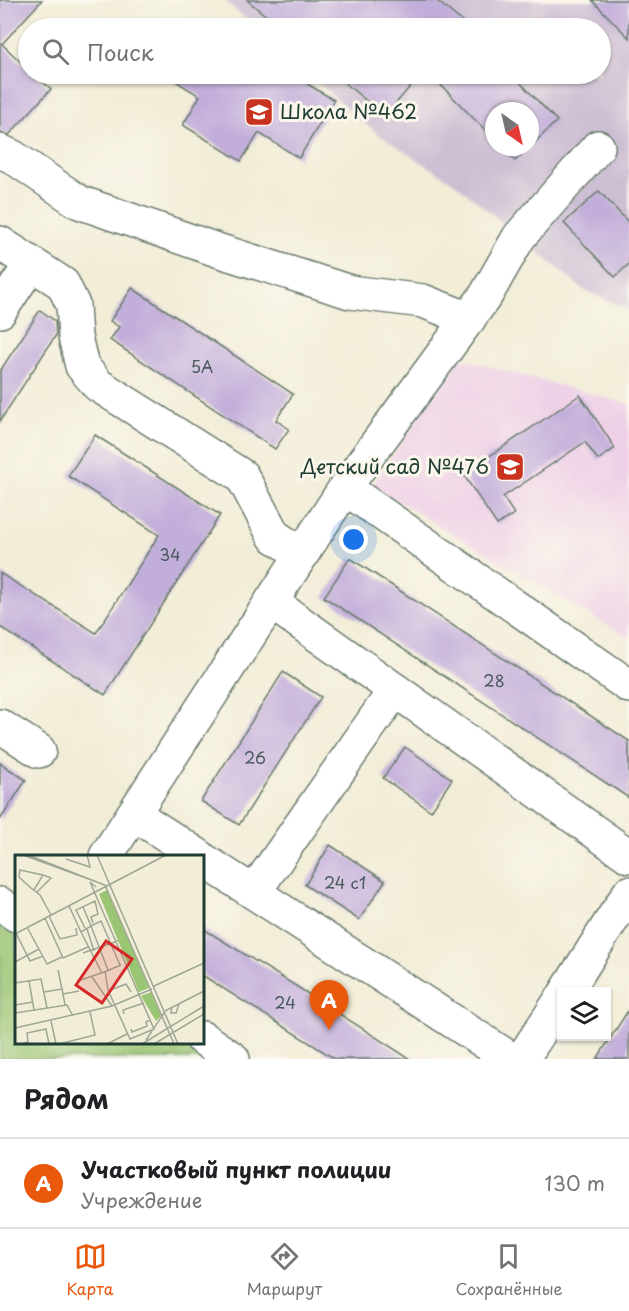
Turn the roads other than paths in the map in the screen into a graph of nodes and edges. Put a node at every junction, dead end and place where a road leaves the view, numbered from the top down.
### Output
1 (598, 147) dead end
2 (0, 151) edge
3 (0, 243) edge
4 (31, 264) junction
5 (1, 307) edge
6 (468, 319) junction
7 (353, 477) dead end
8 (302, 554) junction
9 (271, 602) junction
10 (629, 686) edge
11 (395, 690) junction
12 (0, 726) edge
13 (39, 751) dead end
14 (134, 814) junction
15 (107, 855) edge
16 (196, 855) edge
17 (629, 856) edge
18 (204, 860) edge
19 (254, 892) junction
20 (629, 893) edge
21 (0, 904) edge
22 (15, 914) edge
23 (569, 987) edge
24 (557, 1004) edge
25 (204, 1039) edge
26 (233, 1059) edge
27 (511, 1059) edge
28 (522, 1059) edge

1 - 6 street
2 - 6 street
3 - 4 street
4 - 5 street
4 - 8 street
6 - 7 street
8 - 9 street
8 - 10 street
9 - 11 street
9 - 14 street
11 - 17 street
11 - 19 street
12 - 13 street
14 - 15 street
14 - 16 street
18 - 19 street
19 - 27 street
20 - 23 street
21 - 22 street
24 - 28 street
25 - 26 street

